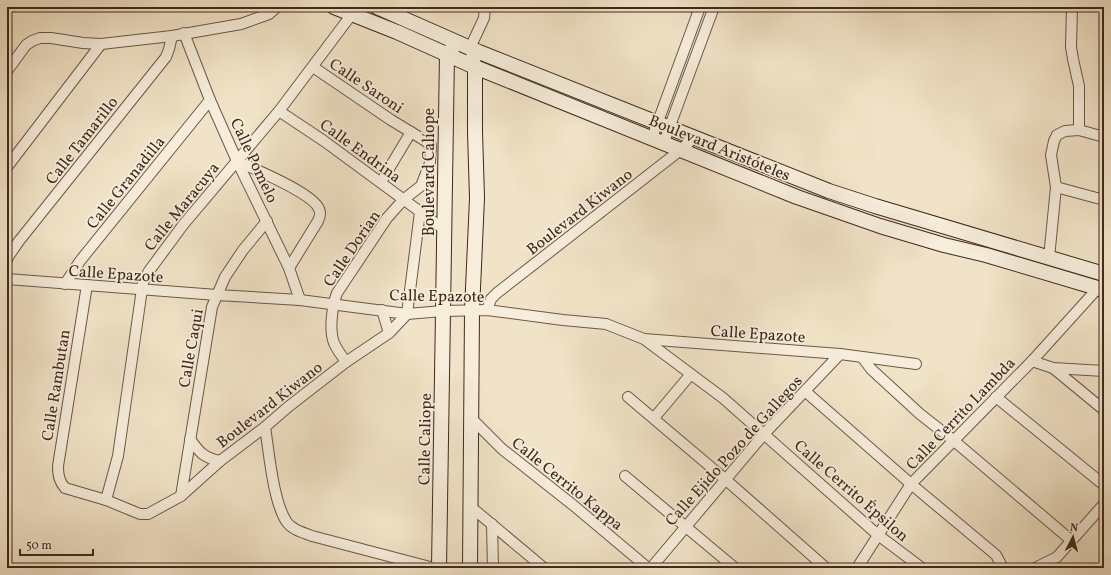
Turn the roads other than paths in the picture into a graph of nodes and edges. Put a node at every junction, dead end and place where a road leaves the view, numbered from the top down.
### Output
1 (277, 7) edge
2 (334, 7) edge
3 (377, 7) edge
4 (485, 7) edge
5 (700, 7) edge
6 (714, 7) edge
7 (1072, 7) edge
8 (352, 14) junction
9 (397, 32) junction
10 (184, 33) junction
11 (172, 36) junction
12 (101, 44) junction
13 (471, 49) junction
14 (447, 54) junction
15 (313, 67) junction
16 (475, 67) junction
17 (7, 71) edge
18 (446, 72) junction
19 (210, 100) junction
20 (278, 111) junction
21 (663, 125) junction
22 (1079, 130) junction
23 (411, 132) junction
24 (1104, 137) edge
25 (694, 138) junction
26 (658, 140) junction
27 (428, 143) junction
28 (681, 150) junction
29 (445, 151) junction
30 (237, 161) junction
31 (7, 167) edge
32 (381, 182) junction
33 (1056, 187) junction
34 (404, 199) junction
35 (1104, 200) edge
36 (420, 212) junction
37 (267, 221) junction
38 (445, 230) junction
39 (7, 257) edge
40 (1049, 258) junction
41 (289, 268) junction
42 (1104, 274) edge
43 (7, 279) edge
44 (65, 284) junction
45 (87, 285) junction
46 (1101, 289) edge
47 (142, 290) junction
48 (216, 295) junction
49 (300, 300) junction
50 (333, 303) junction
51 (382, 310) junction
52 (487, 310) junction
53 (443, 311) junction
54 (472, 311) junction
55 (407, 314) junction
56 (389, 333) junction
57 (644, 339) junction
58 (840, 354) junction
59 (862, 357) junction
60 (1032, 361) junction
61 (346, 362) junction
62 (916, 364) dead end
63 (1053, 368) junction
64 (1104, 371) edge
65 (691, 374) junction
66 (806, 392) junction
67 (628, 397) dead end
68 (996, 397) junction
69 (1104, 410) edge
70 (654, 418) junction
71 (472, 419) junction
72 (265, 427) junction
73 (764, 434) junction
74 (190, 439) junction
75 (953, 440) junction
76 (220, 461) junction
77 (625, 476) dead end
78 (725, 479) junction
79 (911, 484) junction
80 (1104, 485) edge
81 (181, 496) junction
82 (106, 500) junction
83 (1104, 504) edge
84 (471, 507) junction
85 (492, 524) junction
86 (685, 526) junction
87 (878, 534) junction
88 (1072, 541) junction
89 (1057, 557) junction
90 (434, 568) edge
91 (439, 568) edge
92 (470, 568) edge
93 (493, 568) edge
94 (544, 568) edge
95 (649, 568) edge
96 (735, 568) edge
97 (826, 568) edge
98 (857, 568) edge
99 (922, 568) edge
100 (1003, 568) edge
101 (1036, 568) edge
102 (1056, 568) edge

1 - 10 street
2 - 8 street, Boulevard Aristóteles
3 - 13 street, Boulevard Aristóteles
4 - 13 street
5 - 21 street
6 - 21 street
7 - 22 street
8 - 9 street, Boulevard Aristóteles
8 - 15 street, Calle Maracuya
9 - 14 street, Boulevard Aristóteles
9 - 18 street
10 - 11 street
10 - 19 street, Calle Pomelo
11 - 12 street
11 - 39 street, Calle Tamarillo
12 - 17 street
12 - 31 street
13 - 14 street
13 - 16 street
13 - 21 street, Boulevard Aristóteles
14 - 16 street, Boulevard Aristóteles
14 - 18 street, Boulevard Calíope
15 - 20 street, Calle Maracuya
15 - 23 street, Calle Saroni
16 - 26 street, Boulevard Aristóteles
16 - 54 street
18 - 29 street, Boulevard Calíope
19 - 30 street, Calle Pomelo
19 - 44 street, Calle Granadilla
20 - 30 street, Calle Maracuya
20 - 32 street, Calle Endrina
21 - 25 street, Boulevard Aristóteles
21 - 26 street
22 - 24 street
22 - 33 street
23 - 27 street, Calle Saroni
23 - 32 street
25 - 28 street, Boulevard Kiwano
25 - 40 street, Boulevard Aristóteles
26 - 28 street, Boulevard Aristóteles
27 - 29 street, Calle Saroni
27 - 34 street, Calle Dorian
28 - 46 street, Boulevard Aristóteles
28 - 52 street, Boulevard Kiwano
29 - 38 street, Boulevard Calíope
30 - 37 street, Calle Pomelo
30 - 41 street
30 - 47 street, Calle Maracuya
32 - 34 street, Calle Endrina
33 - 35 street
33 - 40 street
34 - 36 street, Calle Endrina
34 - 50 street, Calle Dorian
36 - 38 street, Calle Endrina
36 - 55 street
37 - 41 street, Calle Pomelo
37 - 48 street, Calle Caqui
38 - 53 street, Boulevard Calíope
40 - 42 street, Boulevard Aristóteles
41 - 49 street, Calle Pomelo
43 - 44 street, Calle Epazote
44 - 45 street, Calle Epazote
45 - 47 street, Calle Epazote
45 - 82 street, Calle Rambutan
46 - 60 street, Calle Cerrito Lambda
47 - 48 street, Calle Epazote
47 - 82 street, Calle Maracuya
48 - 49 street, Calle Epazote
48 - 74 street, Calle Caqui
49 - 50 street, Calle Epazote
50 - 51 street, Calle Epazote
50 - 61 street, Calle Dorian
51 - 55 street, Calle Epazote
51 - 56 street
52 - 54 street, Calle Epazote
52 - 57 street, Calle Epazote
53 - 54 street, Calle Epazote
53 - 55 street, Calle Epazote
53 - 91 street, Calle Caliope
54 - 71 street
55 - 56 street, Boulevard Kiwano
56 - 61 street, Boulevard Kiwano
57 - 58 street, Calle Epazote
57 - 65 street, Calle Cerrito Épsilon
58 - 59 street, Calle Epazote
58 - 66 street, Calle Ejido Pozo de Gallegos
59 - 62 street, Calle Epazote
59 - 75 street
60 - 63 street
60 - 68 street, Calle Cerrito Lambda
61 - 72 street, Boulevard Kiwano
63 - 64 street
63 - 69 street
65 - 70 street
65 - 73 street, Calle Cerrito Épsilon
66 - 73 street, Calle Ejido Pozo de Gallegos
66 - 79 street
67 - 70 street
68 - 75 street, Calle Cerrito Lambda
68 - 80 street
70 - 78 street
71 - 84 street
71 - 95 street, Calle Cerrito Kappa
72 - 76 street, Boulevard Kiwano
72 - 90 street
73 - 78 street, Calle Ejido Pozo de Gallegos
73 - 87 street, Calle Cerrito Épsilon
74 - 76 street
74 - 81 street, Calle Caqui
75 - 79 street, Calle Cerrito Lambda
75 - 88 street
76 - 81 street, Boulevard Kiwano
77 - 86 street
78 - 86 street, Calle Ejido Pozo de Gallegos
78 - 97 street
79 - 87 street, Calle Cerrito Lambda
79 - 100 street
81 - 82 street, Boulevard Kiwano
83 - 88 street
84 - 85 street
84 - 92 street
85 - 93 street
85 - 94 street
86 - 95 street, Calle Ejido Pozo de Gallegos
86 - 96 street
87 - 98 street, Calle Cerrito Lambda
87 - 99 street, Calle Cerrito Épsilon
88 - 89 street
89 - 101 street
89 - 102 street

